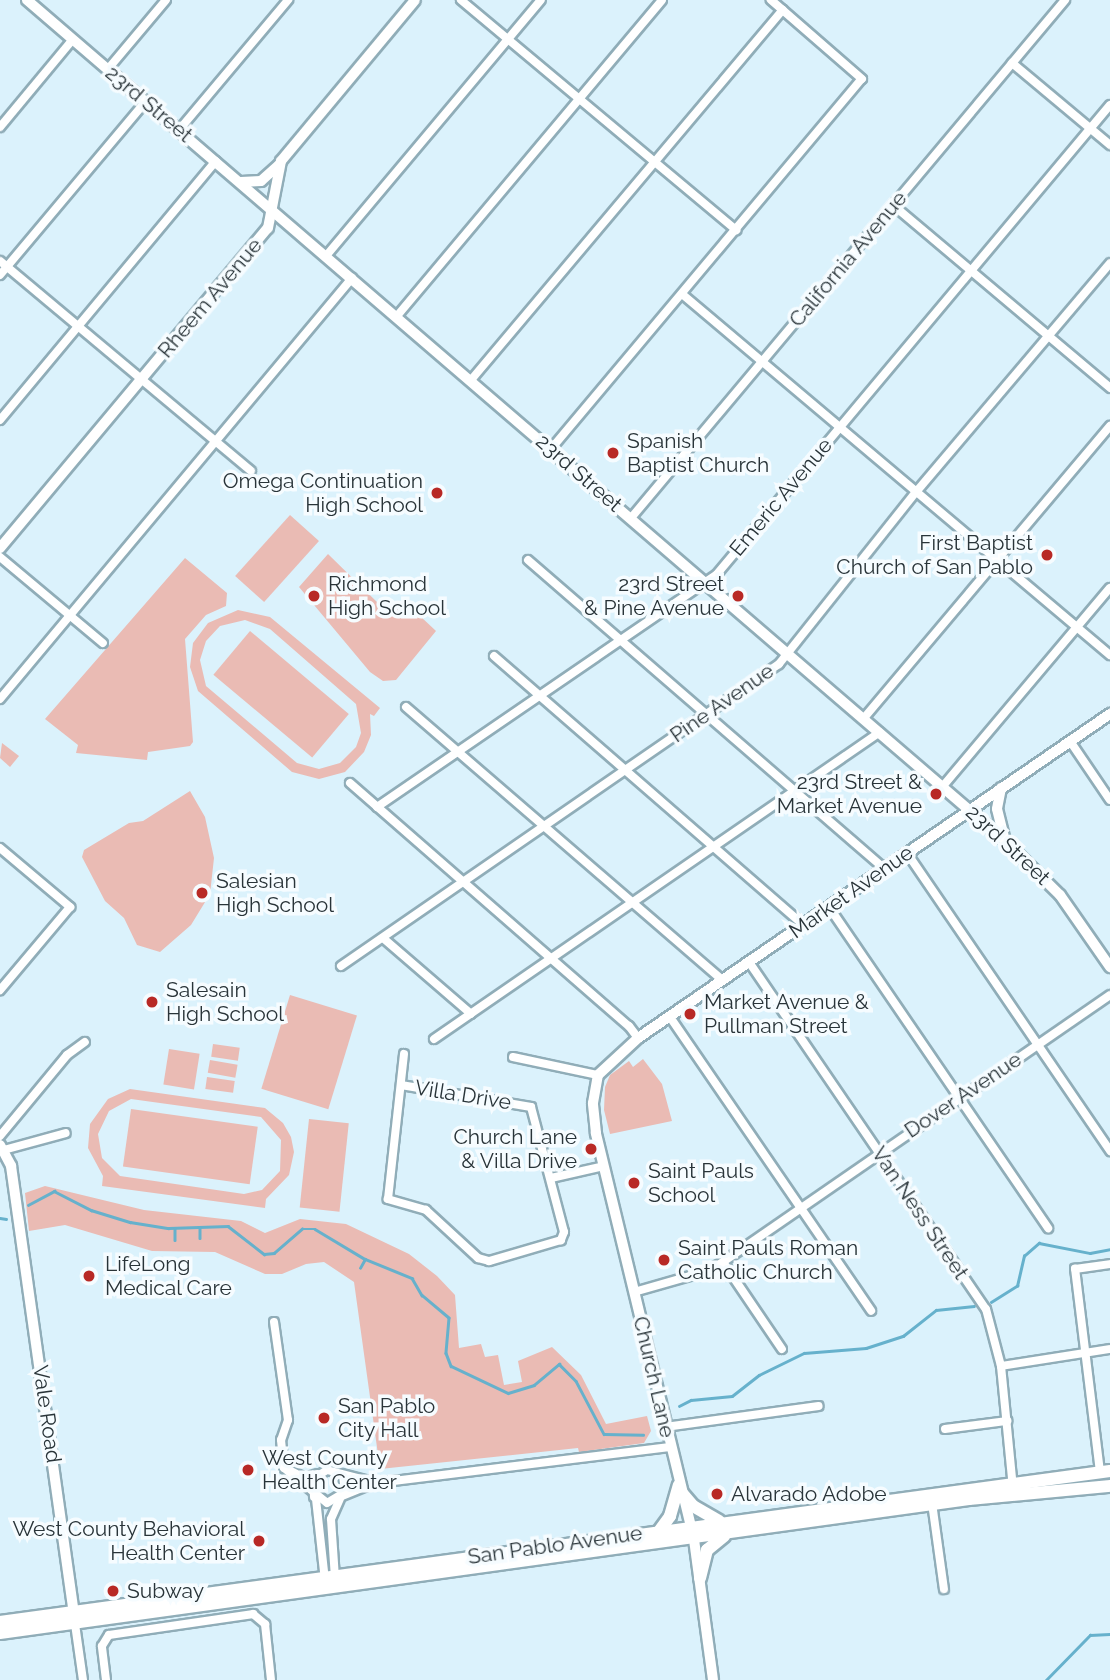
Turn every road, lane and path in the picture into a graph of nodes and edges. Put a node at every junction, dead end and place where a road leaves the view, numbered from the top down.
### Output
1 (27, 0) edge
2 (166, 0) edge
3 (288, 0) edge
4 (415, 0) edge
5 (460, 0) edge
6 (541, 0) edge
7 (662, 0) edge
8 (771, 0) edge
9 (1065, 0) edge
10 (40, 4) edge
11 (783, 10) junction
12 (73, 39) junction
13 (507, 39) junction
14 (1012, 63) junction
15 (108, 69) junction
16 (578, 99) junction
17 (146, 101) junction
18 (1110, 105) edge
19 (0, 127) edge
20 (1090, 128) junction
21 (179, 130) junction
22 (1110, 145) edge
23 (216, 161) junction
24 (655, 162) junction
25 (279, 165) junction
26 (241, 182) junction
27 (893, 205) junction
28 (271, 208) junction
29 (736, 230) junction
30 (326, 256) junction
31 (1110, 263) edge
32 (4, 264) edge
33 (970, 271) junction
34 (0, 275) edge
35 (352, 278) junction
36 (682, 295) junction
37 (397, 316) junction
38 (76, 327) junction
39 (1048, 336) junction
40 (761, 362) junction
41 (140, 380) junction
42 (471, 380) junction
43 (1110, 388) edge
44 (0, 420) edge
45 (1110, 426) edge
46 (839, 428) junction
47 (215, 441) junction
48 (551, 449) junction
49 (251, 471) dead end
50 (916, 492) junction
51 (631, 518) junction
52 (0, 548) edge
53 (0, 557) edge
54 (528, 560) dead end
55 (997, 560) junction
56 (704, 580) junction
57 (1110, 588) edge
58 (70, 615) junction
59 (1077, 627) junction
60 (619, 638) junction
61 (103, 643) dead end
62 (786, 651) junction
63 (1110, 654) edge
64 (494, 656) dead end
65 (538, 694) junction
66 (0, 699) edge
67 (406, 706) dead end
68 (707, 714) junction
69 (1110, 714) edge
70 (864, 718) junction
71 (880, 732) junction
72 (1070, 741) junction
73 (457, 750) junction
74 (626, 770) junction
75 (350, 783) dead end
76 (943, 786) junction
77 (1001, 788) junction
78 (796, 790) junction
79 (1110, 800) edge
80 (377, 807) junction
81 (970, 810) junction
82 (544, 825) junction
83 (1005, 841) junction
84 (715, 846) junction
85 (0, 848) edge
86 (907, 853) junction
87 (885, 869) junction
88 (463, 881) junction
89 (634, 902) junction
90 (829, 907) junction
91 (803, 925) junction
92 (383, 938) junction
93 (552, 959) junction
94 (749, 962) junction
95 (341, 966) dead end
96 (1110, 967) edge
97 (722, 980) junction
98 (0, 990) edge
99 (1110, 995) edge
100 (471, 1014) junction
101 (670, 1017) junction
102 (638, 1038) junction
103 (434, 1039) dead end
104 (85, 1042) dead end
105 (1038, 1044) junction
106 (404, 1054) dead end
107 (513, 1057) dead end
108 (598, 1075) junction
109 (401, 1085) junction
110 (959, 1098) junction
111 (66, 1133) dead end
112 (0, 1136) edge
113 (1, 1148) edge
114 (1110, 1151) edge
115 (879, 1153) junction
116 (604, 1166) junction
117 (551, 1178) junction
118 (800, 1209) junction
119 (1048, 1228) dead end
120 (723, 1262) junction
121 (1110, 1264) edge
122 (634, 1292) junction
123 (871, 1311) dead end
124 (274, 1322) dead end
125 (782, 1349) dead end
126 (1110, 1349) edge
127 (1085, 1352) junction
128 (1001, 1366) junction
129 (819, 1406) dead end
130 (1007, 1421) junction
131 (665, 1427) junction
132 (946, 1429) dead end
133 (670, 1447) junction
134 (284, 1468) junction
135 (1105, 1471) edge
136 (317, 1474) junction
137 (1080, 1474) junction
138 (343, 1476) junction
139 (377, 1483) junction
140 (1110, 1486) edge
141 (680, 1488) junction
142 (1013, 1488) junction
143 (1048, 1491) junction
144 (341, 1497) junction
145 (315, 1498) junction
146 (931, 1499) junction
147 (822, 1507) junction
148 (719, 1521) junction
149 (690, 1525) junction
150 (775, 1526) junction
151 (660, 1530) junction
152 (727, 1534) junction
153 (694, 1539) junction
154 (578, 1541) junction
155 (535, 1561) junction
156 (330, 1576) junction
157 (700, 1578) junction
158 (944, 1589) dead end
159 (329, 1590) junction
160 (74, 1617) junction
161 (0, 1622) edge
162 (0, 1633) edge
163 (83, 1680) edge
164 (106, 1680) edge
165 (271, 1680) edge
166 (713, 1680) edge

1 - 10 main road, 23rd Street
2 - 15 street
3 - 21 street
4 - 25 street, Rheem Avenue
5 - 13 street
6 - 13 street
7 - 16 street
8 - 11 street
9 - 14 street, California Avenue
10 - 12 main road, 23rd Street
11 - 24 street
11 - 29 street
12 - 15 main road, 23rd Street
12 - 19 street
13 - 16 street
13 - 30 street
14 - 20 street
14 - 27 street, California Avenue
15 - 17 main road, 23rd Street
16 - 24 street
16 - 37 street
17 - 21 main road, 23rd Street
17 - 32 street
18 - 20 street, Emeric Avenue
20 - 22 street
20 - 33 street, Emeric Avenue
21 - 23 main road, 23rd Street
23 - 26 main road, 23rd Street
23 - 38 street
24 - 29 street
24 - 42 street
25 - 26 main road
25 - 28 street, Rheem Avenue
26 - 28 main road, 23rd Street
27 - 33 street
27 - 40 street, California Avenue
28 - 30 main road, 23rd Street
28 - 41 street, Rheem Avenue
29 - 36 street
30 - 35 main road, 23rd Street
31 - 39 street, Pine Avenue
32 - 34 street
32 - 38 street
33 - 39 street
33 - 46 street, Emeric Avenue
35 - 37 main road, 23rd Street
35 - 47 street
36 - 40 street
36 - 48 street
37 - 42 main road, 23rd Street
38 - 41 street
38 - 44 street
39 - 43 street
39 - 50 street, Pine Avenue
40 - 46 street
40 - 51 street, California Avenue
41 - 47 street
41 - 52 street, Rheem Avenue
42 - 48 main road, 23rd Street
45 - 55 street
46 - 50 street
46 - 56 street, Emeric Avenue
47 - 49 street
47 - 58 street
48 - 51 main road, 23rd Street
50 - 55 street
50 - 62 street, Pine Avenue
51 - 56 main road, 23rd Street
53 - 58 street
54 - 60 street
55 - 59 street
55 - 70 street
56 - 60 street, Emeric Avenue
56 - 62 main road, 23rd Street
57 - 59 street
58 - 61 street
58 - 66 street
59 - 63 street
59 - 76 street
60 - 65 street, Emeric Avenue
60 - 68 street
62 - 68 street, Pine Avenue
62 - 70 main road, 23rd Street
64 - 65 street
65 - 73 street, Emeric Avenue
65 - 74 street
67 - 73 street
68 - 74 street, Pine Avenue
68 - 78 street
69 - 72 street, Market Avenue
70 - 71 main road, 23rd Street
71 - 76 main road, 23rd Street
71 - 78 street
72 - 77 street, Market Avenue
72 - 79 street
73 - 80 street, Emeric Avenue
73 - 82 street
74 - 82 street, Pine Avenue
74 - 84 street
75 - 80 street
76 - 81 main road, 23rd Street
77 - 81 street, Market Avenue
77 - 83 main road
78 - 84 street
78 - 87 street
80 - 88 street
81 - 83 main road, 23rd Street
81 - 86 street, Market Avenue
82 - 88 street, Pine Avenue
82 - 89 street
83 - 96 main road, 23rd Street
84 - 89 street
84 - 91 street
85 - 98 street
86 - 87 street, Market Avenue
86 - 105 street
87 - 90 street, Market Avenue
88 - 92 street, Pine Avenue
88 - 93 street
89 - 93 street
89 - 97 street
90 - 91 street, Market Avenue
90 - 110 street
91 - 94 street, Market Avenue
92 - 95 street, Pine Avenue
92 - 100 street
93 - 100 street
93 - 102 street
94 - 97 street, Market Avenue
94 - 115 street, Van Ness Street
97 - 101 street, Market Avenue
99 - 105 street, Dover Avenue
100 - 103 street
101 - 102 street, Market Avenue
101 - 118 street
102 - 108 street, Market Avenue
104 - 112 street
105 - 110 street, Dover Avenue
105 - 114 street
106 - 109 street
107 - 108 street
108 - 116 street, Church Lane
109 - 117 street, Villa Drive
109 - 117 street, Villa Drive
110 - 115 street, Dover Avenue
110 - 119 street
111 - 113 street
113 - 160 street, Vale Road
115 - 118 street, Dover Avenue
115 - 128 street, Van Ness Street
116 - 117 street
116 - 122 street, Church Lane
118 - 120 street, Dover Avenue
118 - 123 street
120 - 122 street, Dover Avenue
120 - 125 street
121 - 127 street
122 - 131 street, Church Lane
124 - 134 street
126 - 127 street
127 - 128 street
127 - 135 street
128 - 130 street, Van Ness Street
129 - 131 street
130 - 132 street
130 - 142 street, Van Ness Street
131 - 133 street, Church Lane
133 - 139 street
133 - 141 street, Church Lane
134 - 136 street
134 - 145 street
135 - 137 main road, San Pablo Avenue
136 - 138 street
136 - 145 street
137 - 142 main road, San Pablo Avenue
137 - 143 main road
138 - 139 street
138 - 144 street
139 - 144 street
140 - 143 main road, San Pablo Avenue
141 - 148 main road
141 - 149 street, Church Lane
141 - 151 main road
142 - 143 main road, San Pablo Avenue
142 - 146 main road, San Pablo Avenue
144 - 145 street
144 - 156 street
145 - 156 street
146 - 147 main road, San Pablo Avenue
146 - 150 main road, San Pablo Avenue
146 - 158 street
147 - 148 main road, San Pablo Avenue
147 - 150 main road
148 - 149 main road, San Pablo Avenue
149 - 151 main road, San Pablo Avenue
149 - 153 street, Church Lane
150 - 152 main road, San Pablo Avenue
151 - 154 main road, San Pablo Avenue
152 - 153 main road, San Pablo Avenue
152 - 157 main road
153 - 155 main road, San Pablo Avenue
153 - 157 street, Church Lane
154 - 155 main road
154 - 156 main road, San Pablo Avenue
155 - 159 main road, San Pablo Avenue
156 - 159 street
156 - 160 main road, San Pablo Avenue
157 - 166 street, Church Lane
159 - 160 main road, San Pablo Avenue
160 - 161 main road, San Pablo Avenue
160 - 162 main road, San Pablo Avenue
160 - 163 street, Vale Road
164 - 165 street

